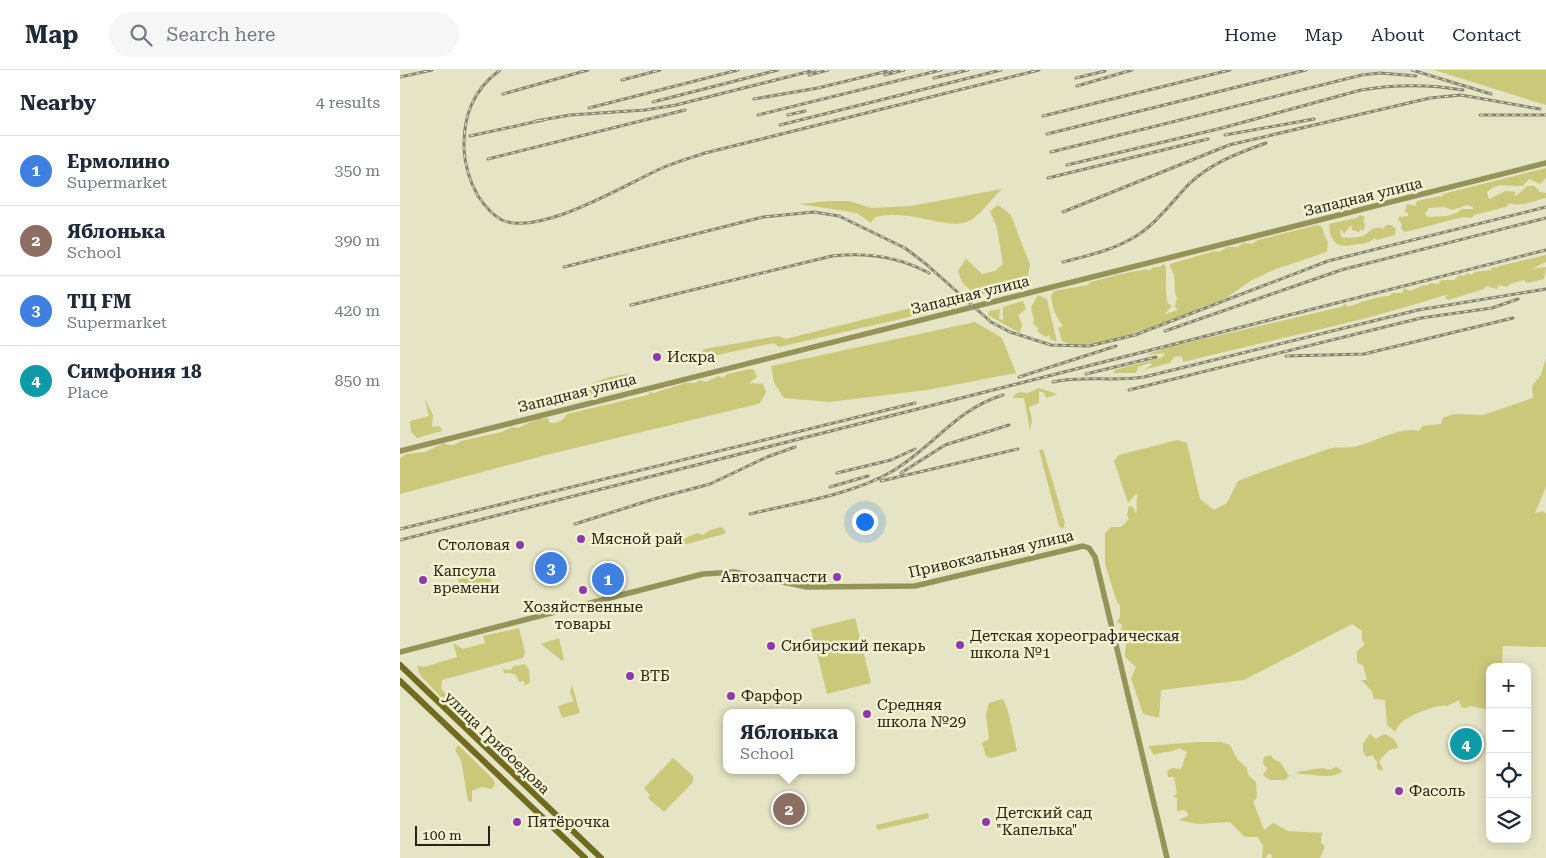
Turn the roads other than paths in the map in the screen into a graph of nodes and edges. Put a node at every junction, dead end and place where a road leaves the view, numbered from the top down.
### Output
1 (1546, 163) edge
2 (400, 451) edge
3 (400, 652) edge
4 (400, 665) edge
5 (400, 681) edge
6 (585, 858) edge
7 (601, 858) edge
8 (1167, 858) edge

1 - 2 street, Западная улица
3 - 8 street, Привокзальная улица
4 - 7 main road, улица Грибоедова
5 - 6 main road, улица Грибоедова

